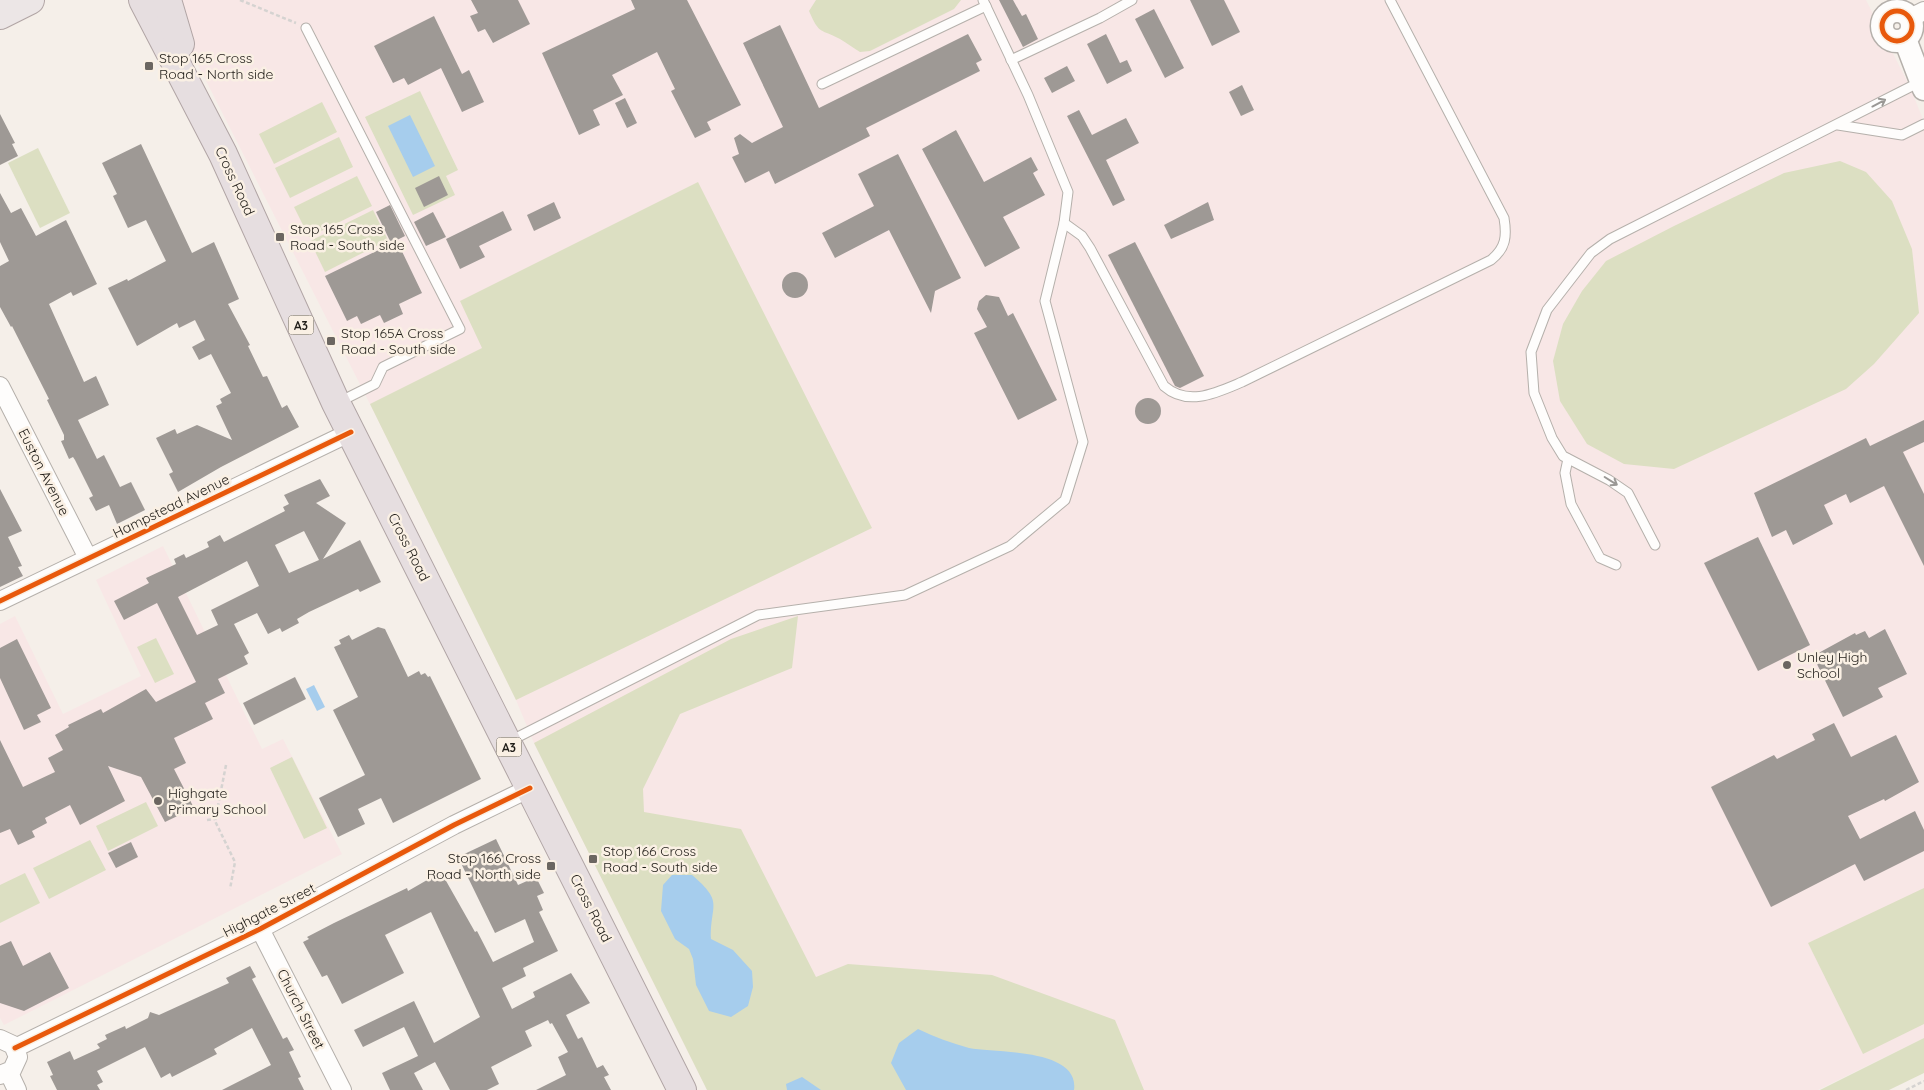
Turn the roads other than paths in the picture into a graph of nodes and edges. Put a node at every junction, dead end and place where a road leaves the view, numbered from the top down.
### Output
1 (30, 0) edge
2 (143, 0) edge
3 (167, 0) edge
4 (1132, 0) edge
5 (1390, 0) edge
6 (984, 3) edge
7 (1884, 7) edge
8 (0, 15) edge
9 (1913, 23) edge
10 (306, 28) road end
11 (1011, 60) junction
12 (822, 84) dead end
13 (1922, 85) edge
14 (1924, 124) edge
15 (1838, 125) junction
16 (223, 154) junction
17 (1064, 222) junction
18 (0, 386) edge
19 (336, 403) junction
20 (351, 432) junction
21 (1568, 459) junction
22 (1655, 545) dead end
23 (88, 558) junction
24 (1616, 565) dead end
25 (0, 600) edge
26 (507, 743) junction
27 (530, 788) junction
28 (260, 929) junction
29 (0, 1039) edge
30 (15, 1048) junction
31 (4, 1074) edge
32 (17, 1090) edge
33 (342, 1090) edge
34 (682, 1090) edge

1 - 8 main road
2 - 16 highway, Cross Road / A3
3 - 16 highway
4 - 11 lane
5 - 17 lane
6 - 11 lane
6 - 12 lane
7 - 9 street
9 - 13 street
10 - 19 lane
11 - 17 lane
15 -> 13 lane
14 - 15 lane
15 - 21 lane
16 - 19 highway, Cross Road / A3
17 - 26 lane
18 - 23 street, Euston Avenue
19 - 20 highway, Cross Road / A3
20 - 23 street, Hampstead Avenue
20 - 26 highway, Cross Road / A3
21 -> 22 lane
21 - 24 lane
23 - 25 street, Hampstead Avenue
26 - 27 highway, Cross Road / A3
27 - 28 street, Highgate Street
27 - 34 highway, Cross Road / A3
28 - 30 street, Highgate Street
28 - 33 street, Church Street
29 - 30 street
30 - 31 street
31 - 32 street

